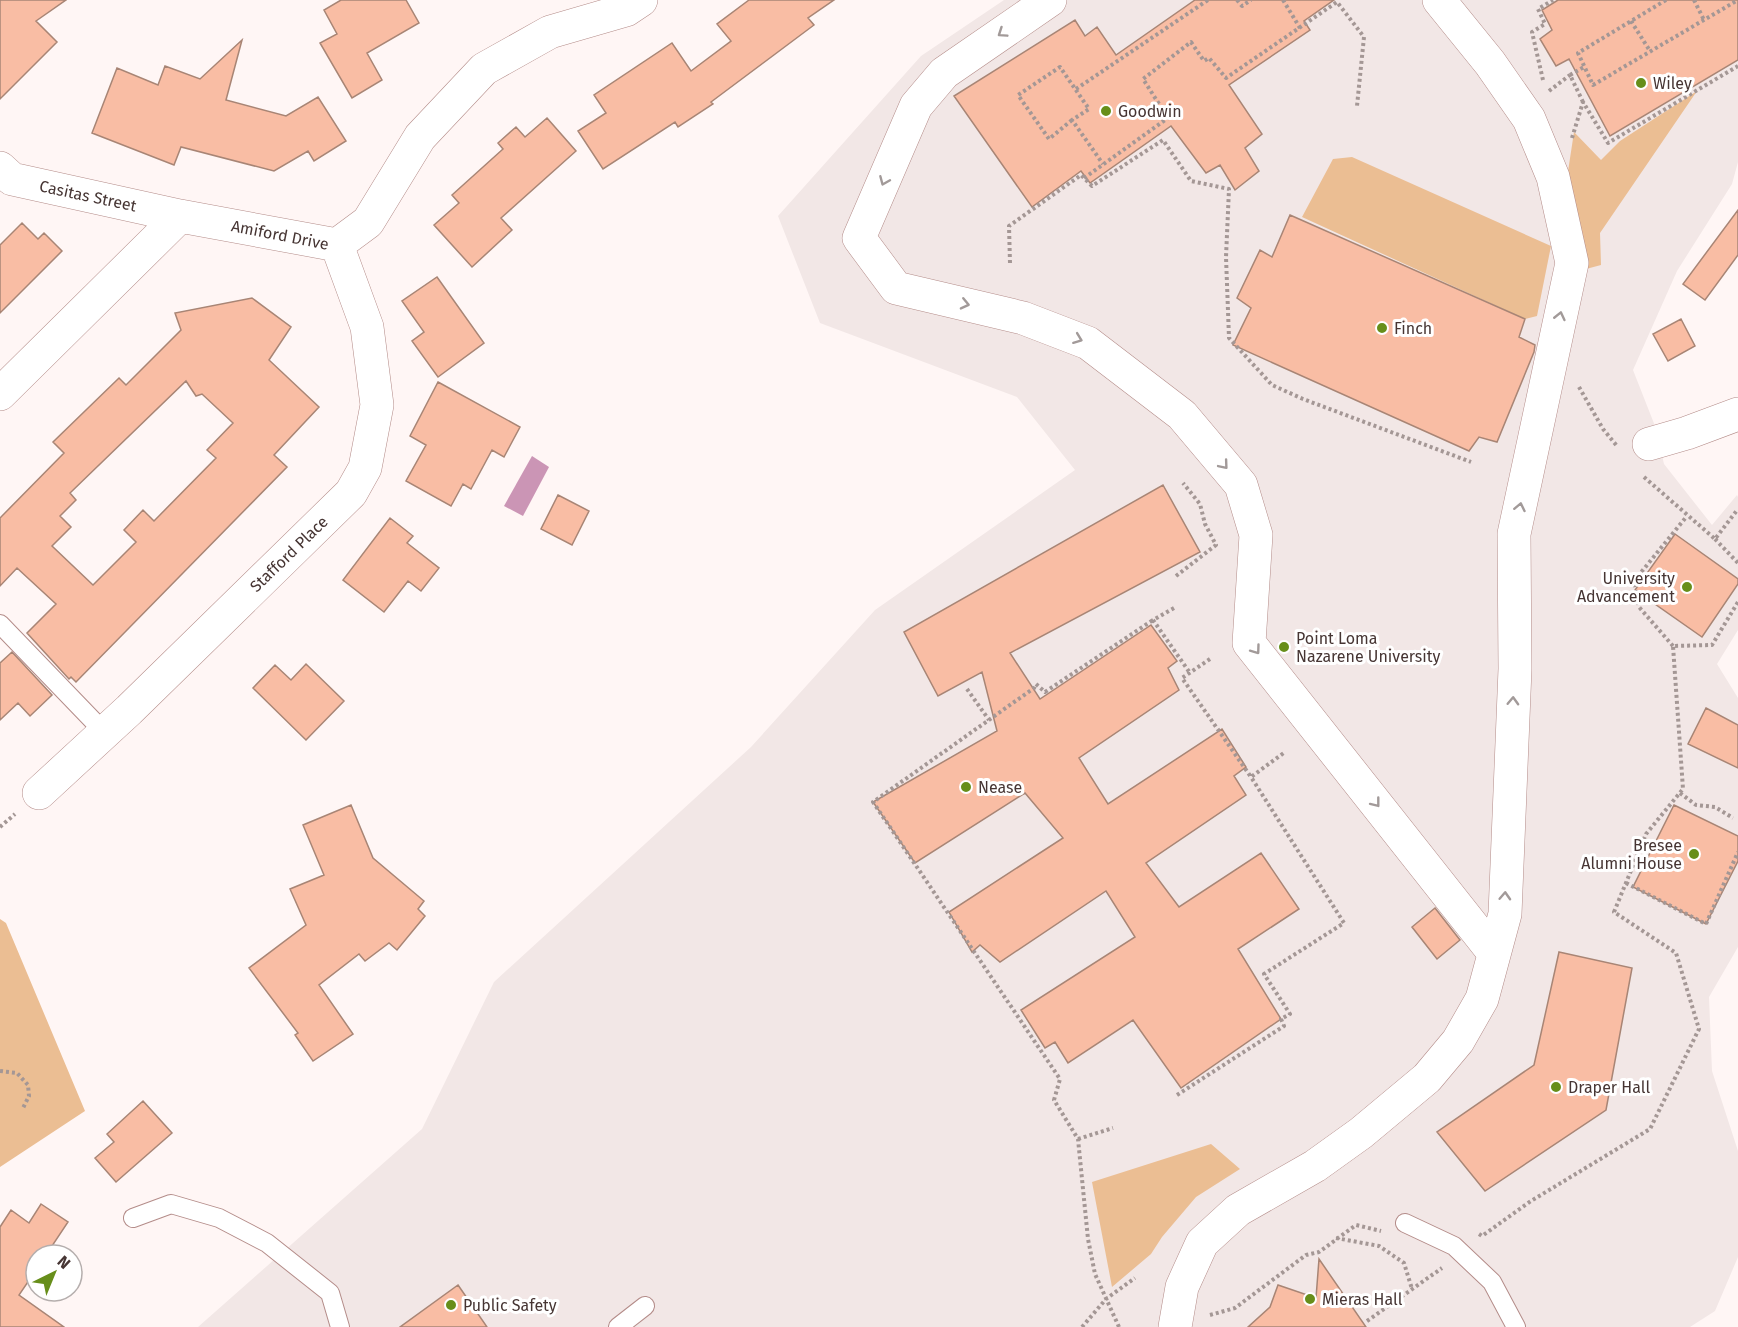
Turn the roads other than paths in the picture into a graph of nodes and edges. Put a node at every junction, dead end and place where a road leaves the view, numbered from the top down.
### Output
1 (641, 0) edge
2 (1050, 0) edge
3 (1438, 0) edge
4 (0, 168) edge
5 (180, 216) junction
6 (337, 245) junction
7 (0, 394) edge
8 (1738, 414) edge
9 (1649, 444) dead end
10 (0, 624) edge
11 (105, 733) junction
12 (39, 792) dead end
13 (1494, 953) junction
14 (133, 1218) dead end
15 (1405, 1223) dead end
16 (645, 1306) dead end
17 (1188, 1322) edge
18 (340, 1327) edge
19 (618, 1327) edge
20 (1516, 1327) edge

1 - 6 street, Amiford Drive
2 -> 13 street
13 -> 3 street
4 - 5 street, Casitas Street
5 - 6 street, Amiford Drive
5 - 7 street
6 - 11 street, Stafford Place
8 - 9 street
10 - 11 lane
11 - 12 street, Stafford Place
13 - 17 street
14 - 18 lane
15 - 20 lane
16 - 19 lane

